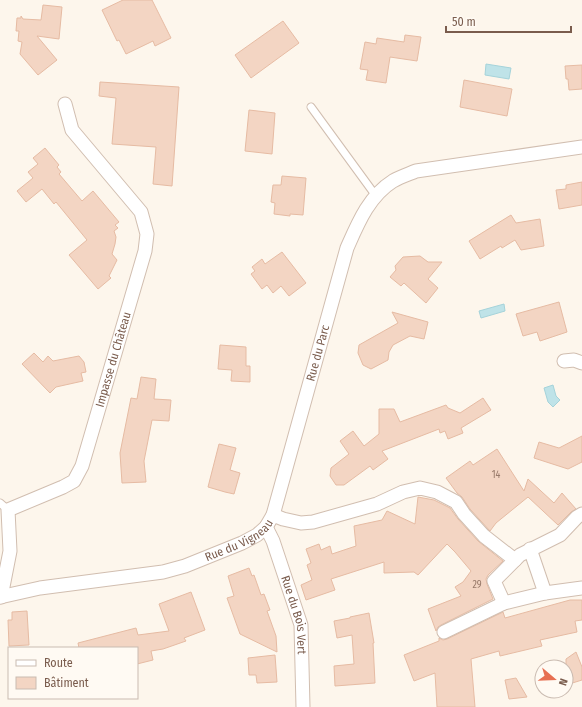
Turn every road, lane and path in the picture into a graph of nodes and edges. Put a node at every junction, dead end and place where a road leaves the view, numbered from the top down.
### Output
1 (65, 104) dead end
2 (311, 107) dead end
3 (582, 148) edge
4 (376, 196) junction
5 (564, 361) dead end
6 (582, 363) edge
7 (4, 506) edge
8 (582, 514) edge
9 (273, 515) junction
10 (266, 528) junction
11 (530, 549) junction
12 (515, 560) junction
13 (582, 588) edge
14 (545, 593) junction
15 (1, 597) edge
16 (504, 603) junction
17 (444, 632) dead end
18 (303, 707) edge

1 - 7 street, Impasse du Château
2 - 4 lane
3 - 4 street, Rue du Parc
4 - 9 street, Rue du Parc
5 - 6 street
7 - 15 street, Impasse du Château
8 - 11 street
9 - 10 street, Rue du Vigneau
9 - 12 street, Rue du Vigneau
10 - 15 street, Rue du Vigneau
10 - 18 street, Rue du Bois Vert
11 - 12 street
11 - 14 street
12 - 16 street
13 - 14 street
14 - 16 street
16 - 17 street

